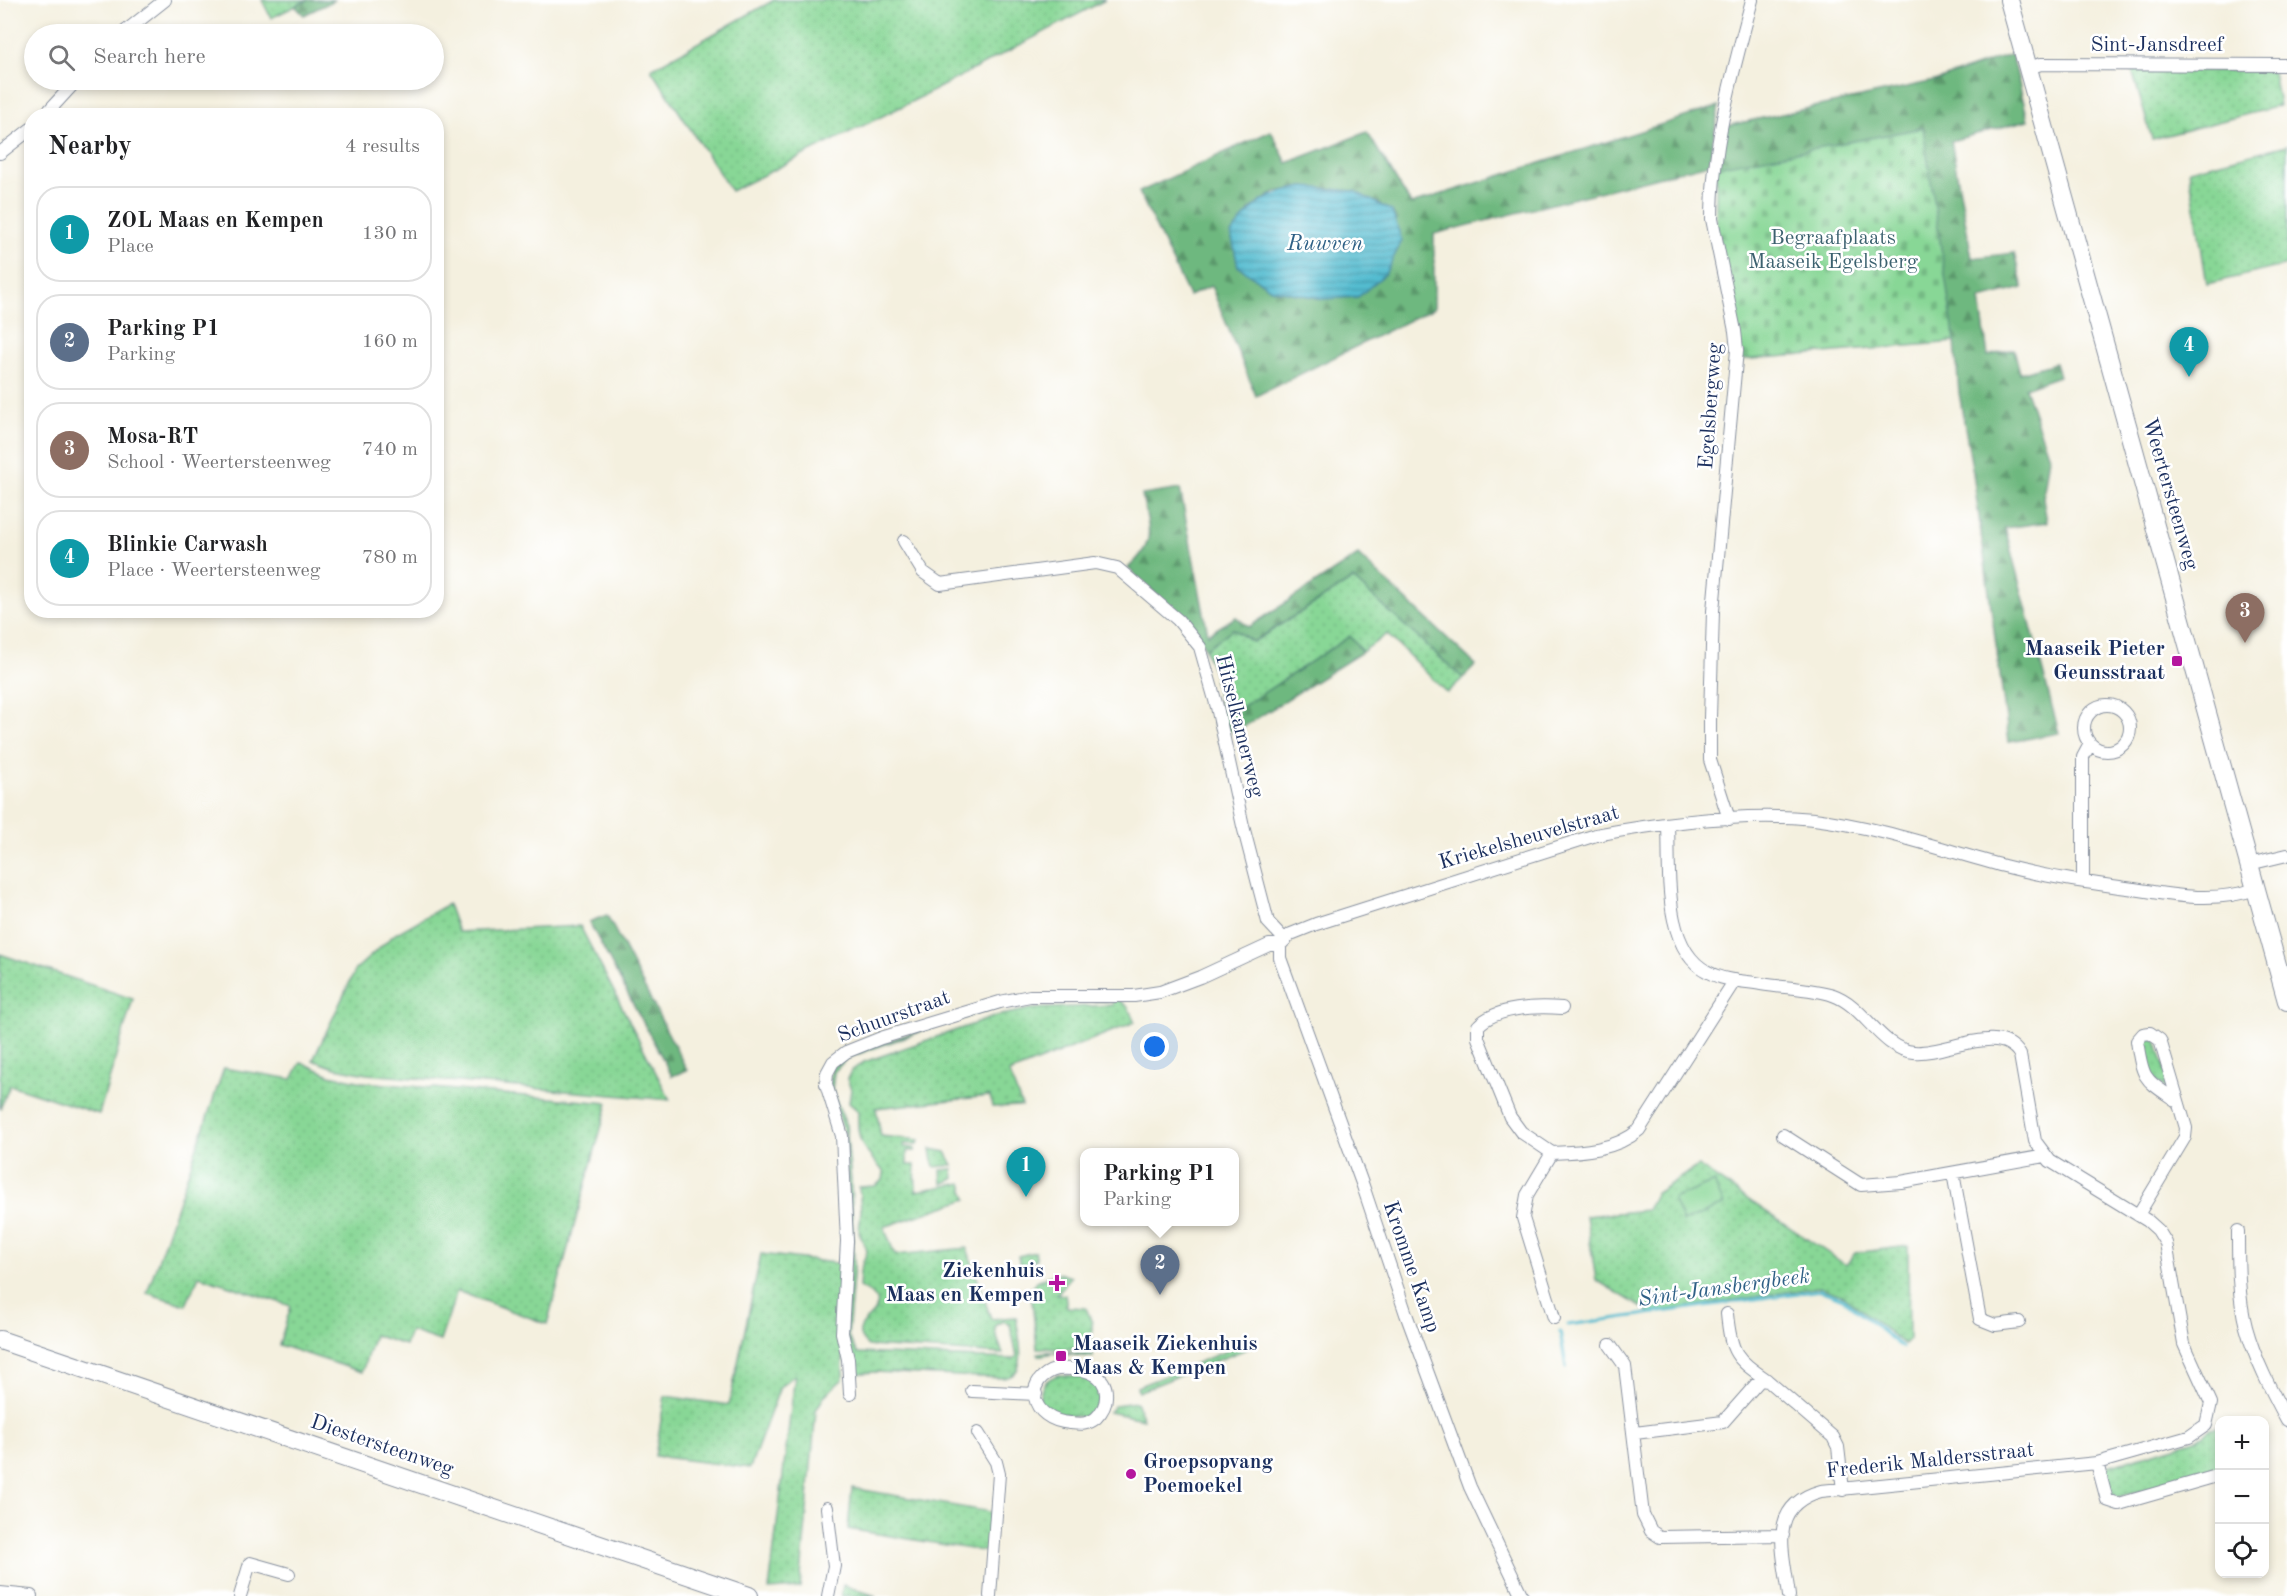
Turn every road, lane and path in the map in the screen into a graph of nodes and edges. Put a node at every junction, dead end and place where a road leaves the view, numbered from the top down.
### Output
1 (165, 0) edge
2 (1752, 0) edge
3 (2009, 0) edge
4 (135, 24) edge
5 (2287, 65) edge
6 (2028, 68) junction
7 (68, 90) edge
8 (51, 108) edge
9 (24, 134) edge
10 (0, 153) edge
11 (904, 541) dead end
12 (2090, 744) dead end
13 (1730, 819) junction
14 (1668, 825) junction
15 (2287, 855) edge
16 (2249, 864) junction
17 (2083, 881) junction
18 (2256, 889) junction
19 (1282, 942) junction
20 (1735, 980) junction
21 (2287, 1001) edge
22 (1562, 1008) dead end
23 (2178, 1102) junction
24 (1783, 1135) dead end
25 (1552, 1153) junction
26 (2045, 1156) junction
27 (1953, 1173) junction
28 (2138, 1215) junction
29 (2238, 1231) dead end
30 (1727, 1314) dead end
31 (1554, 1318) dead end
32 (2019, 1322) dead end
33 (0, 1340) edge
34 (1610, 1345) dead end
35 (1768, 1381) junction
36 (972, 1391) dead end
37 (850, 1394) dead end
38 (1036, 1394) junction
39 (2287, 1420) edge
40 (2214, 1423) edge
41 (978, 1433) dead end
42 (1635, 1433) junction
43 (2097, 1463) junction
44 (2215, 1476) edge
45 (1843, 1490) junction
46 (827, 1508) dead end
47 (1783, 1535) junction
48 (289, 1574) dead end
49 (0, 1593) edge
50 (31, 1596) edge
51 (240, 1596) edge
52 (749, 1596) edge
53 (828, 1596) edge
54 (990, 1596) edge
55 (1522, 1596) edge
56 (1789, 1596) edge

1 - 4 street
2 - 13 street, Egelsbergweg
3 - 6 main road, Weertersteenweg
5 - 6 street, Sint-Jansdreef
6 - 16 main road, Weertersteenweg
7 - 8 street
9 - 10 street
11 - 19 street, Hitselkamerweg
12 - 17 street
13 - 14 street, Kriekelsheuvelstraat
13 - 17 street, Kriekelsheuvelstraat
14 - 19 street, Kriekelsheuvelstraat
14 - 20 street
15 - 16 street
16 - 18 main road, Weertersteenweg
17 - 18 street, Kriekelsheuvelstraat
18 - 21 main road, Weertersteenweg
19 - 37 street, Schuurstraat
19 - 55 street, Kromme Kamp
20 - 25 street
20 - 26 street
22 - 25 street
23 - 23 street
23 - 28 street
24 - 27 street
25 - 31 street
26 - 27 street
26 - 28 street, Frederik Maldersstraat
27 - 32 street
28 - 40 street, Frederik Maldersstraat
29 - 39 street
30 - 35 street
33 - 52 main road, Diestersteenweg
34 - 42 street
35 - 42 street
35 - 45 street
36 - 38 street
38 - 38 street
40 - 43 street, Frederik Maldersstraat
41 - 54 street
42 - 47 street
43 - 44 street
43 - 45 street, Frederik Maldersstraat
45 - 47 street, Frederik Maldersstraat
46 - 53 street
47 - 56 street, Frederik Maldersstraat
48 - 51 street
49 - 50 street

